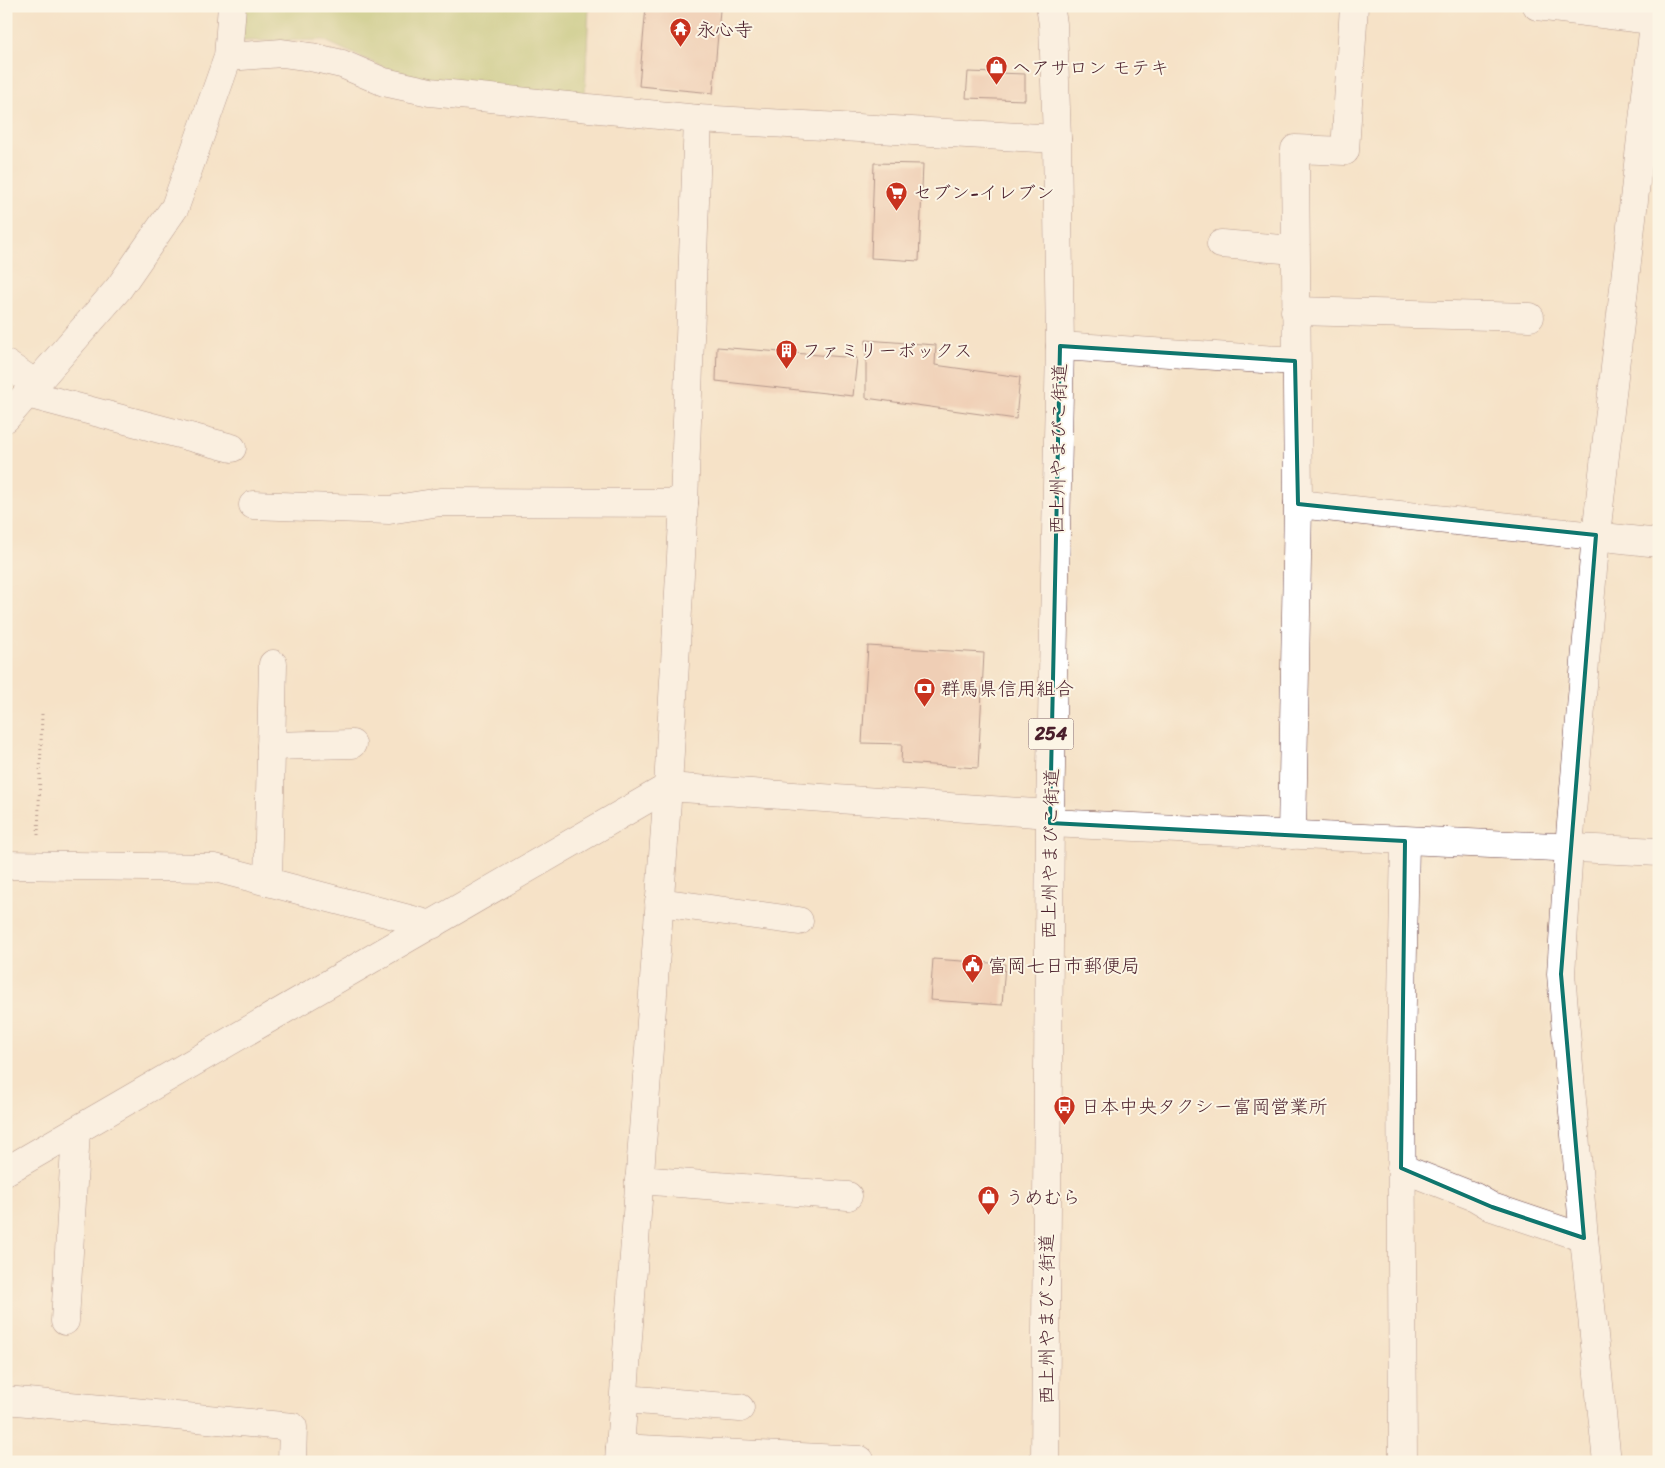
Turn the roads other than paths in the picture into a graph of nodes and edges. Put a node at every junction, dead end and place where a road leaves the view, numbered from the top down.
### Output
1 (232, 6) edge
2 (1050, 6) edge
3 (1354, 6) edge
4 (1537, 6) edge
5 (1657, 16) edge
6 (228, 57) junction
7 (698, 119) junction
8 (1057, 139) junction
9 (1221, 244) dead end
10 (1295, 250) junction
11 (1295, 311) junction
12 (1530, 317) dead end
13 (1060, 346) junction
14 (1295, 360) junction
15 (6, 364) edge
16 (31, 389) junction
17 (6, 418) edge
18 (232, 448) dead end
19 (684, 502) junction
20 (1298, 504) junction
21 (253, 506) dead end
22 (1596, 535) junction
23 (1659, 543) edge
24 (273, 664) dead end
25 (352, 744) dead end
26 (271, 746) junction
27 (668, 787) junction
28 (1050, 818) junction
29 (1292, 835) junction
30 (1405, 841) junction
31 (1569, 847) junction
32 (1659, 852) edge
33 (6, 865) edge
34 (268, 882) junction
35 (660, 902) junction
36 (799, 921) dead end
37 (432, 925) junction
38 (76, 1131) junction
39 (1401, 1168) junction
40 (6, 1171) edge
41 (640, 1180) junction
42 (848, 1196) dead end
43 (1584, 1238) junction
44 (66, 1322) dead end
45 (624, 1399) junction
46 (6, 1400) edge
47 (740, 1408) dead end
48 (620, 1455) edge
49 (860, 1460) dead end
50 (292, 1462) edge
51 (1044, 1462) edge
52 (1403, 1462) edge
53 (1607, 1462) edge

1 - 6 main road
2 - 8 main road, 西上州やまびこ街道 / 254
3 - 10 main road
4 - 5 main road
5 - 22 main road
6 - 7 main road
6 - 16 main road
7 - 8 main road
7 - 19 main road
8 - 13 main road, 西上州やまびこ街道 / 254
9 - 10 main road
10 - 11 main road
11 - 12 main road
11 - 14 main road
13 - 14 main road
13 - 28 main road, 西上州やまびこ街道 / 254
14 - 20 main road
15 - 16 main road
16 - 17 main road
16 - 18 main road
19 - 21 main road
19 - 27 main road
20 - 22 main road
20 - 29 main road
22 - 23 main road
22 - 31 main road
24 - 26 main road
25 - 26 main road
26 - 34 main road
27 - 28 main road
27 - 35 main road
27 - 37 main road
28 - 29 main road
28 - 51 main road, 西上州やまびこ街道 / 254
29 - 30 main road
30 - 31 main road
30 - 39 main road
31 - 32 main road
31 - 43 main road
33 - 34 main road
34 - 37 main road
35 - 36 main road
35 - 41 main road
37 - 38 main road
38 - 40 main road
38 - 44 main road
39 - 43 main road
39 - 52 main road
41 - 42 main road
41 - 45 main road
43 - 53 main road
45 - 47 main road
45 - 48 main road
46 - 50 main road
48 - 49 main road

